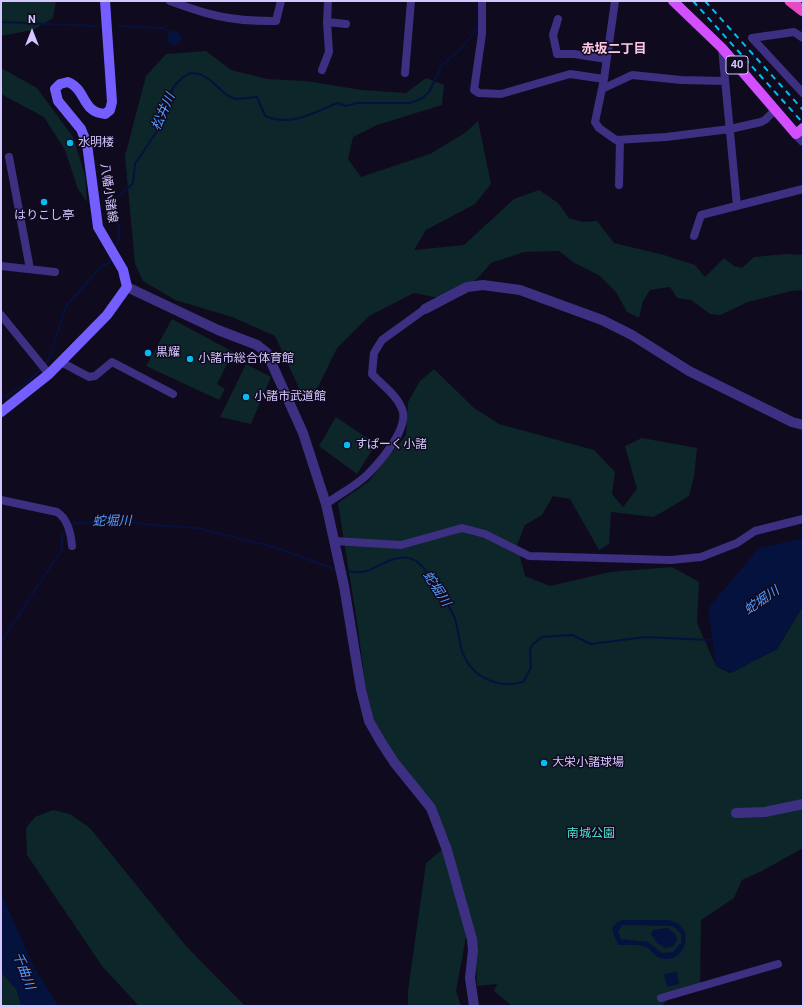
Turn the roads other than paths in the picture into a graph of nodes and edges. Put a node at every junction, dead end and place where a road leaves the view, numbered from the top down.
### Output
1 (105, 1) edge
2 (170, 1) edge
3 (281, 1) edge
4 (328, 1) edge
5 (411, 1) edge
6 (482, 1) edge
7 (615, 1) edge
8 (674, 1) edge
9 (790, 1) edge
10 (803, 11) edge
11 (558, 19) dead end
12 (327, 22) junction
13 (346, 24) dead end
14 (803, 38) edge
15 (722, 48) junction
16 (607, 59) junction
17 (322, 70) dead end
18 (405, 73) dead end
19 (604, 79) junction
20 (725, 81) junction
21 (602, 89) junction
22 (803, 93) edge
23 (775, 110) junction
24 (730, 129) junction
25 (801, 133) edge
26 (620, 140) junction
27 (9, 157) dead end
28 (619, 185) dead end
29 (803, 189) edge
30 (737, 206) junction
31 (694, 236) dead end
32 (1, 266) edge
33 (30, 269) junction
34 (55, 272) dead end
35 (127, 287) junction
36 (426, 309) joint
37 (1, 315) edge
38 (61, 362) junction
39 (48, 374) junction
40 (173, 394) dead end
41 (1, 412) edge
42 (803, 425) edge
43 (1, 500) edge
44 (326, 504) junction
45 (803, 519) edge
46 (335, 541) junction
47 (72, 546) dead end
48 (803, 804) edge
49 (736, 813) dead end
50 (778, 964) dead end
51 (661, 998) dead end
52 (474, 1006) edge

1 - 35 main road, 八幡小諸線
2 - 3 street
4 - 12 street
5 - 18 street
6 - 19 street
7 - 16 street
8 - 15 main road, 40
9 - 10 highway
11 - 16 street
12 - 13 street
12 - 17 street
14 - 22 street
15 - 20 street
15 - 23 main road, 40
16 - 19 street
19 - 21 street
20 - 21 street
20 - 24 street
21 - 26 street
23 - 24 street
23 - 25 main road, 40
24 - 26 street
24 - 30 street
26 - 28 street
27 - 33 street
29 - 30 street
30 - 31 street
32 - 33 street
33 - 34 street
35 - 38 main road
35 - 44 street
36 - 42 street
36 - 44 street
37 - 39 street
38 - 39 main road
38 - 40 street
39 - 41 main road
43 - 47 street
44 - 46 street
45 - 46 street
46 - 52 street
48 - 49 street
50 - 51 street

